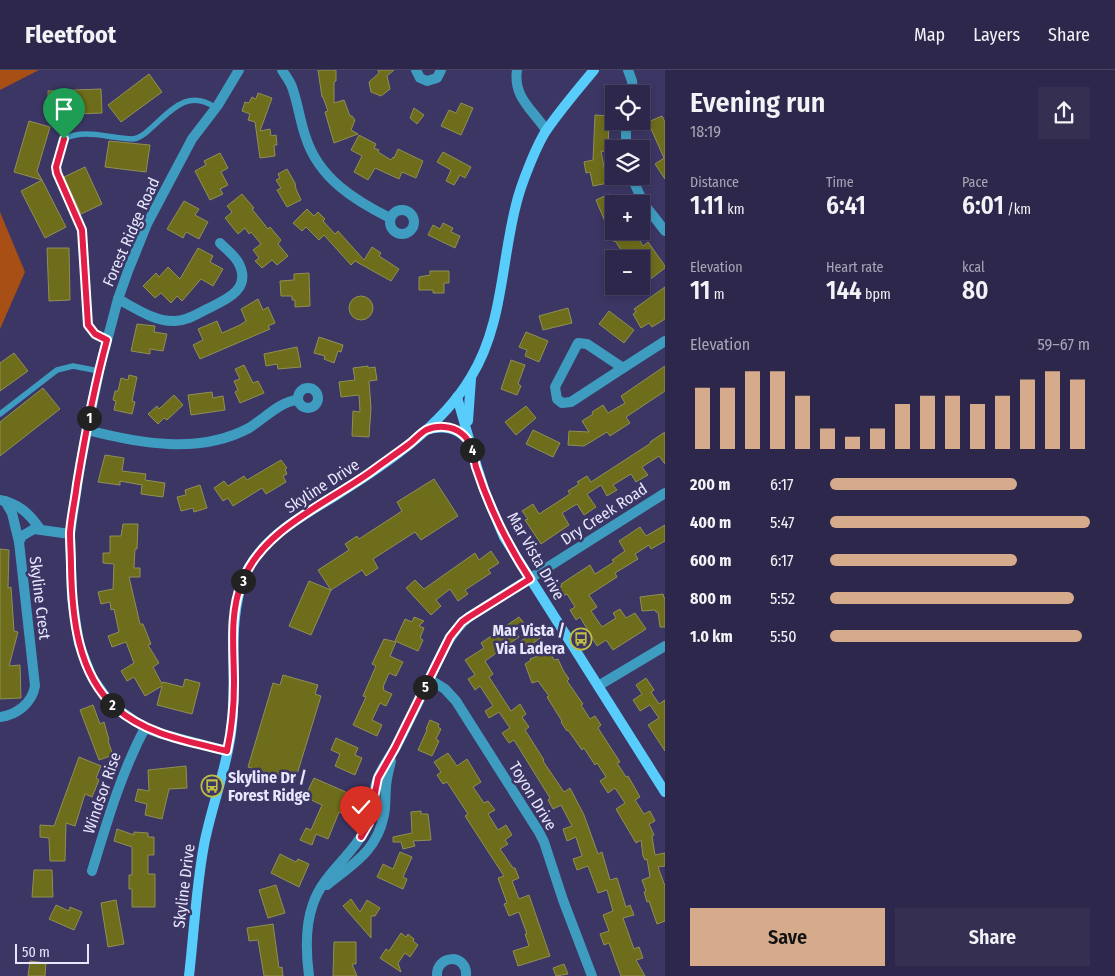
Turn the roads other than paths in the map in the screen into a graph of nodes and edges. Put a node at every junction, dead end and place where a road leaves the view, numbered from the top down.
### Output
1 (239, 70) edge
2 (282, 70) edge
3 (416, 70) edge
4 (441, 70) edge
5 (517, 70) edge
6 (594, 70) edge
7 (628, 70) edge
8 (632, 85) edge
9 (216, 108) junction
10 (546, 130) junction
11 (635, 185) edge
12 (390, 218) dead end
13 (665, 231) edge
14 (220, 242) dead end
15 (118, 299) junction
16 (107, 340) junction
17 (665, 342) edge
18 (623, 368) junction
19 (99, 371) junction
20 (470, 379) junction
21 (457, 397) junction
22 (298, 400) dead end
23 (0, 414) edge
24 (87, 430) junction
25 (425, 431) junction
26 (470, 442) junction
27 (665, 493) edge
28 (2, 500) edge
29 (40, 529) junction
30 (70, 534) junction
31 (19, 542) junction
32 (530, 579) junction
33 (665, 646) edge
34 (429, 679) junction
35 (598, 686) junction
36 (0, 717) edge
37 (144, 728) junction
38 (227, 751) junction
39 (665, 792) edge
40 (92, 871) dead end
41 (189, 976) edge
42 (309, 976) edge
43 (437, 976) edge
44 (466, 976) edge
45 (592, 976) edge

1 - 9 street, Forest Ridge Road
2 - 12 street
3 - 4 street
5 - 10 street
6 - 10 street, Skyline Drive
7 - 8 street
9 - 15 street, Forest Ridge Road
9 - 16 lane
10 - 20 street, Skyline Drive
11 - 13 street
14 - 15 street
15 - 16 street, Forest Ridge Road
16 - 19 street, Forest Ridge Road
17 - 18 street
18 - 18 street
19 - 23 lane
19 - 24 street, Forest Ridge Road
20 - 21 street, Skyline Drive
20 - 26 street
21 - 25 street, Skyline Drive
21 - 26 street, Mar Vista Drive
22 - 24 street
24 - 30 street, Forest Ridge Road
25 - 26 street
25 - 38 street, Skyline Drive
26 - 32 street, Mar Vista Drive
27 - 32 street, Dry Creek Road
28 - 29 street
28 - 31 street
29 - 30 street
29 - 31 street, Skyline Crest
30 - 37 street, Forest Ridge Road
31 - 36 street, Skyline Crest
32 - 34 street, Dry Creek Road
32 - 35 street, Mar Vista Drive
33 - 35 street
34 - 42 street, Dry Creek Road
34 - 45 street, Toyon Drive
35 - 39 street, Mar Vista Drive
37 - 38 street, Forest Ridge Road
37 - 40 street, Windsor Rise
38 - 41 street, Skyline Drive
43 - 44 street

